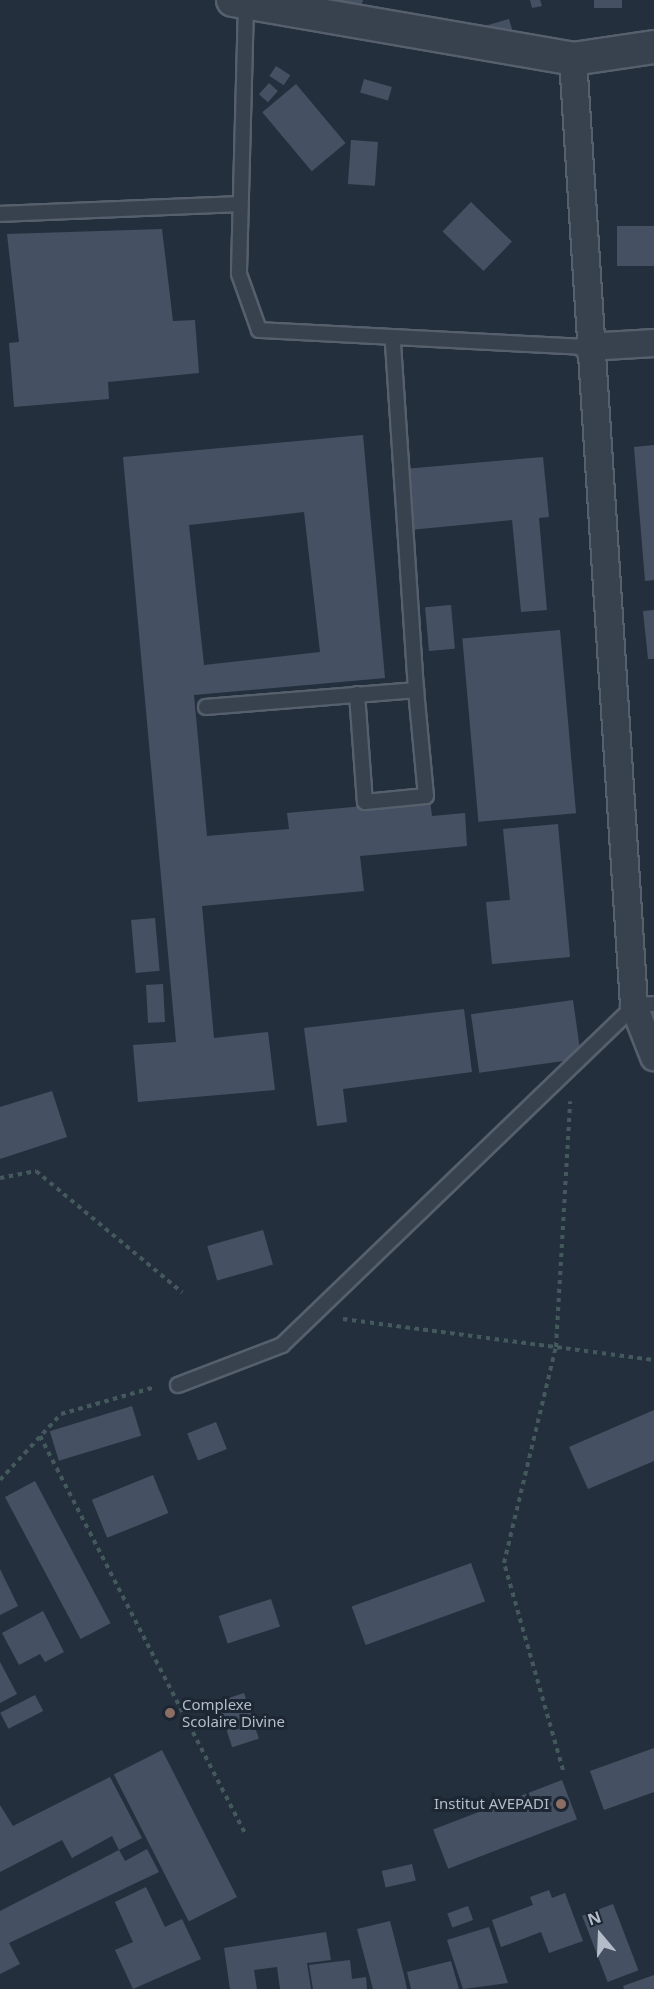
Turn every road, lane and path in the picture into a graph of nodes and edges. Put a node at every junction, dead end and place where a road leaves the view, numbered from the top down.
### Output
1 (240, 2) edge
2 (287, 7) edge
3 (654, 46) edge
4 (573, 59) junction
5 (240, 204) junction
6 (0, 214) edge
7 (393, 340) junction
8 (654, 343) edge
9 (588, 347) junction
10 (416, 690) junction
11 (357, 694) junction
12 (206, 707) dead end
13 (644, 1005) edge
14 (654, 1057) edge
15 (572, 1065) junction
16 (0, 1178) edge
17 (182, 1292) dead end
18 (313, 1315) junction
19 (556, 1347) junction
20 (654, 1360) edge
21 (178, 1385) joint
22 (40, 1436) junction
23 (0, 1480) edge
24 (562, 1770) dead end
25 (245, 1833) dead end

1 - 2 street
1 - 5 lane
2 - 4 street
3 - 4 street
4 - 9 street
5 - 6 lane
5 - 7 lane
7 - 9 lane
7 - 10 lane
8 - 9 street
9 - 13 street
10 - 11 lane
10 - 11 lane
11 - 12 lane
13 - 14 street
13 - 15 lane
15 - 18 lane
15 - 19 path
16 - 17 path
18 - 19 path
18 - 21 lane
19 - 20 path
19 - 24 path
21 - 22 path
22 - 23 path
22 - 25 path

